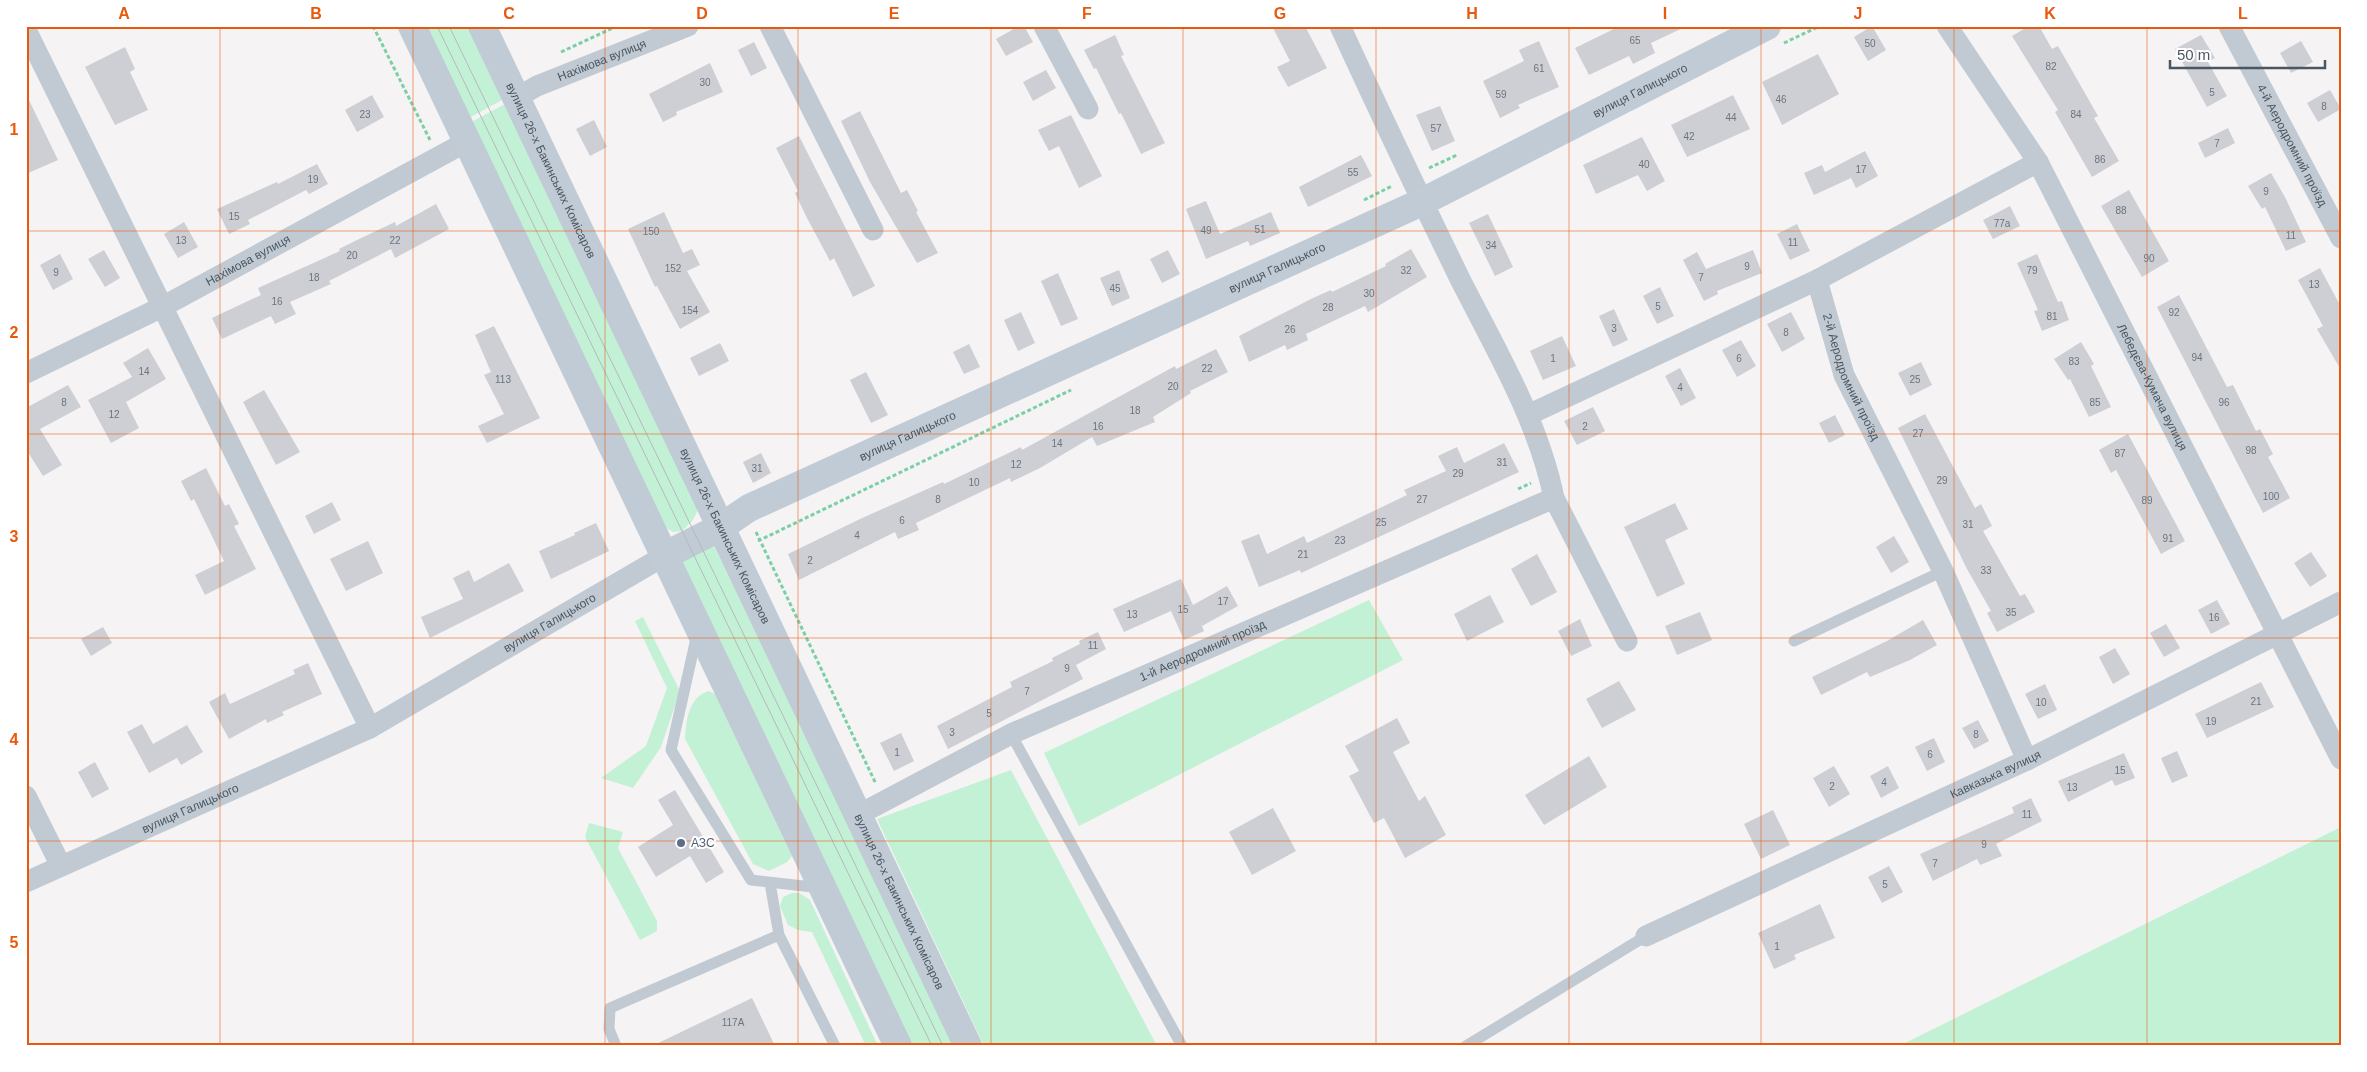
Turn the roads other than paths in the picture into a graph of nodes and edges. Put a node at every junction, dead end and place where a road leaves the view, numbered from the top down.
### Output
1 (412, 26) edge
2 (482, 26) edge
3 (688, 26) edge
4 (770, 26) edge
5 (1044, 26) edge
6 (1340, 26) edge
7 (1767, 26) edge
8 (1947, 26) edge
9 (2229, 26) edge
10 (26, 30) edge
11 (516, 98) junction
12 (1088, 109) dead end
13 (466, 142) junction
14 (2038, 162) junction
15 (1422, 202) junction
16 (873, 230) dead end
17 (2341, 238) edge
18 (1817, 280) junction
19 (162, 307) junction
20 (26, 373) edge
21 (1528, 415) junction
22 (1554, 498) junction
23 (722, 526) junction
24 (664, 556) junction
25 (1944, 571) junction
26 (2341, 602) edge
27 (698, 628) junction
28 (2279, 634) junction
29 (1627, 641) dead end
30 (1794, 641) dead end
31 (370, 728) junction
32 (1010, 734) junction
33 (2341, 759) edge
34 (2027, 760) junction
35 (26, 796) edge
36 (858, 815) junction
37 (61, 866) junction
38 (26, 882) edge
39 (770, 883) junction
40 (822, 888) junction
41 (779, 935) junction
42 (1646, 936) joint
43 (616, 1046) edge
44 (835, 1046) edge
45 (898, 1046) edge
46 (968, 1046) edge
47 (1182, 1046) edge
48 (1466, 1046) edge

1 - 13 street
2 - 11 street, вулиця 26-х Бакинських Комісаров
3 - 11 street, Нахімова вулиця
4 - 16 street
5 - 12 street
6 - 15 street
7 - 15 street, вулиця Галицького
8 - 14 street, Лебедєва-Кумача вулиця
9 - 17 street, 4-й Аеродромний проїзд
10 - 19 street
11 - 23 street, вулиця 26-х Бакинських Комісаров
13 - 19 street, Нахімова вулиця
13 - 24 street
14 - 18 street
14 - 28 street, Лебедєва-Кумача вулиця
15 - 21 street
15 - 23 street, вулиця Галицького
18 - 21 street
18 - 25 street, 2-й Аеродромний проїзд
19 - 20 street, Нахімова вулиця
19 - 31 street
21 - 22 street
22 - 29 street
22 - 32 street, 1-й Аеродромний проїзд
23 - 24 street, вулиця Галицького
23 - 36 street, вулиця 26-х Бакинських Комісаров
24 - 27 street
24 - 31 street, вулиця Галицького
25 - 30 lane
25 - 34 street, 2-й Аеродромний проїзд
26 - 28 street, Кавказька вулиця
27 - 39 lane
27 - 40 street
28 - 33 street, Лебедєва-Кумача вулиця
28 - 34 street, Кавказька вулиця
31 - 37 street, вулиця Галицького
32 - 36 street, 1-й Аеродромний проїзд
32 - 47 lane
34 - 42 street, Кавказька вулиця
35 - 37 street
36 - 46 street, вулиця 26-х Бакинських Комісаров
37 - 38 street, вулиця Галицького
39 - 40 lane
39 - 41 lane
40 - 45 street
41 - 43 lane
41 - 44 lane
42 - 48 lane

